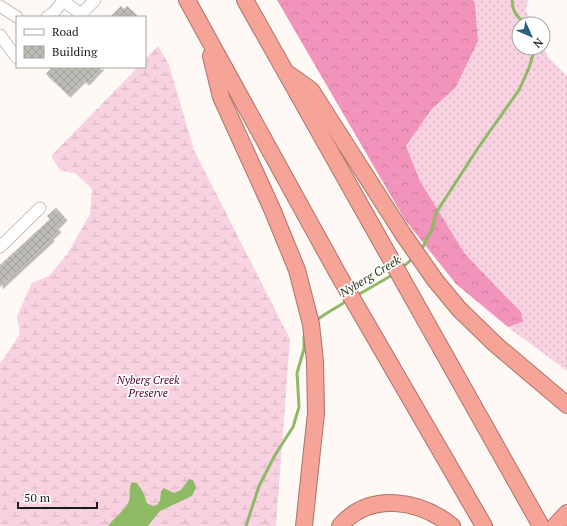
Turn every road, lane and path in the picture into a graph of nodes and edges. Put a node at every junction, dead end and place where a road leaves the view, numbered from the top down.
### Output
1 (63, 0) edge
2 (94, 0) edge
3 (187, 0) edge
4 (245, 0) edge
5 (0, 6) edge
6 (16, 16) edge
7 (48, 16) edge
8 (80, 16) edge
9 (0, 35) edge
10 (206, 35) junction
11 (16, 57) edge
12 (284, 70) junction
13 (40, 208) dead end
14 (0, 247) edge
15 (567, 406) edge
16 (567, 513) edge
17 (304, 526) edge
18 (340, 526) edge
19 (452, 526) edge
20 (484, 526) edge
21 (541, 526) edge
22 (555, 526) edge

1 - 7 street
1 - 8 street
2 - 8 street
3 - 10 highway
4 - 12 highway
5 - 6 street
9 - 11 street
10 - 17 highway
10 - 20 highway
12 - 15 highway
12 - 21 highway
13 - 14 street
16 - 22 highway
18 - 19 highway

